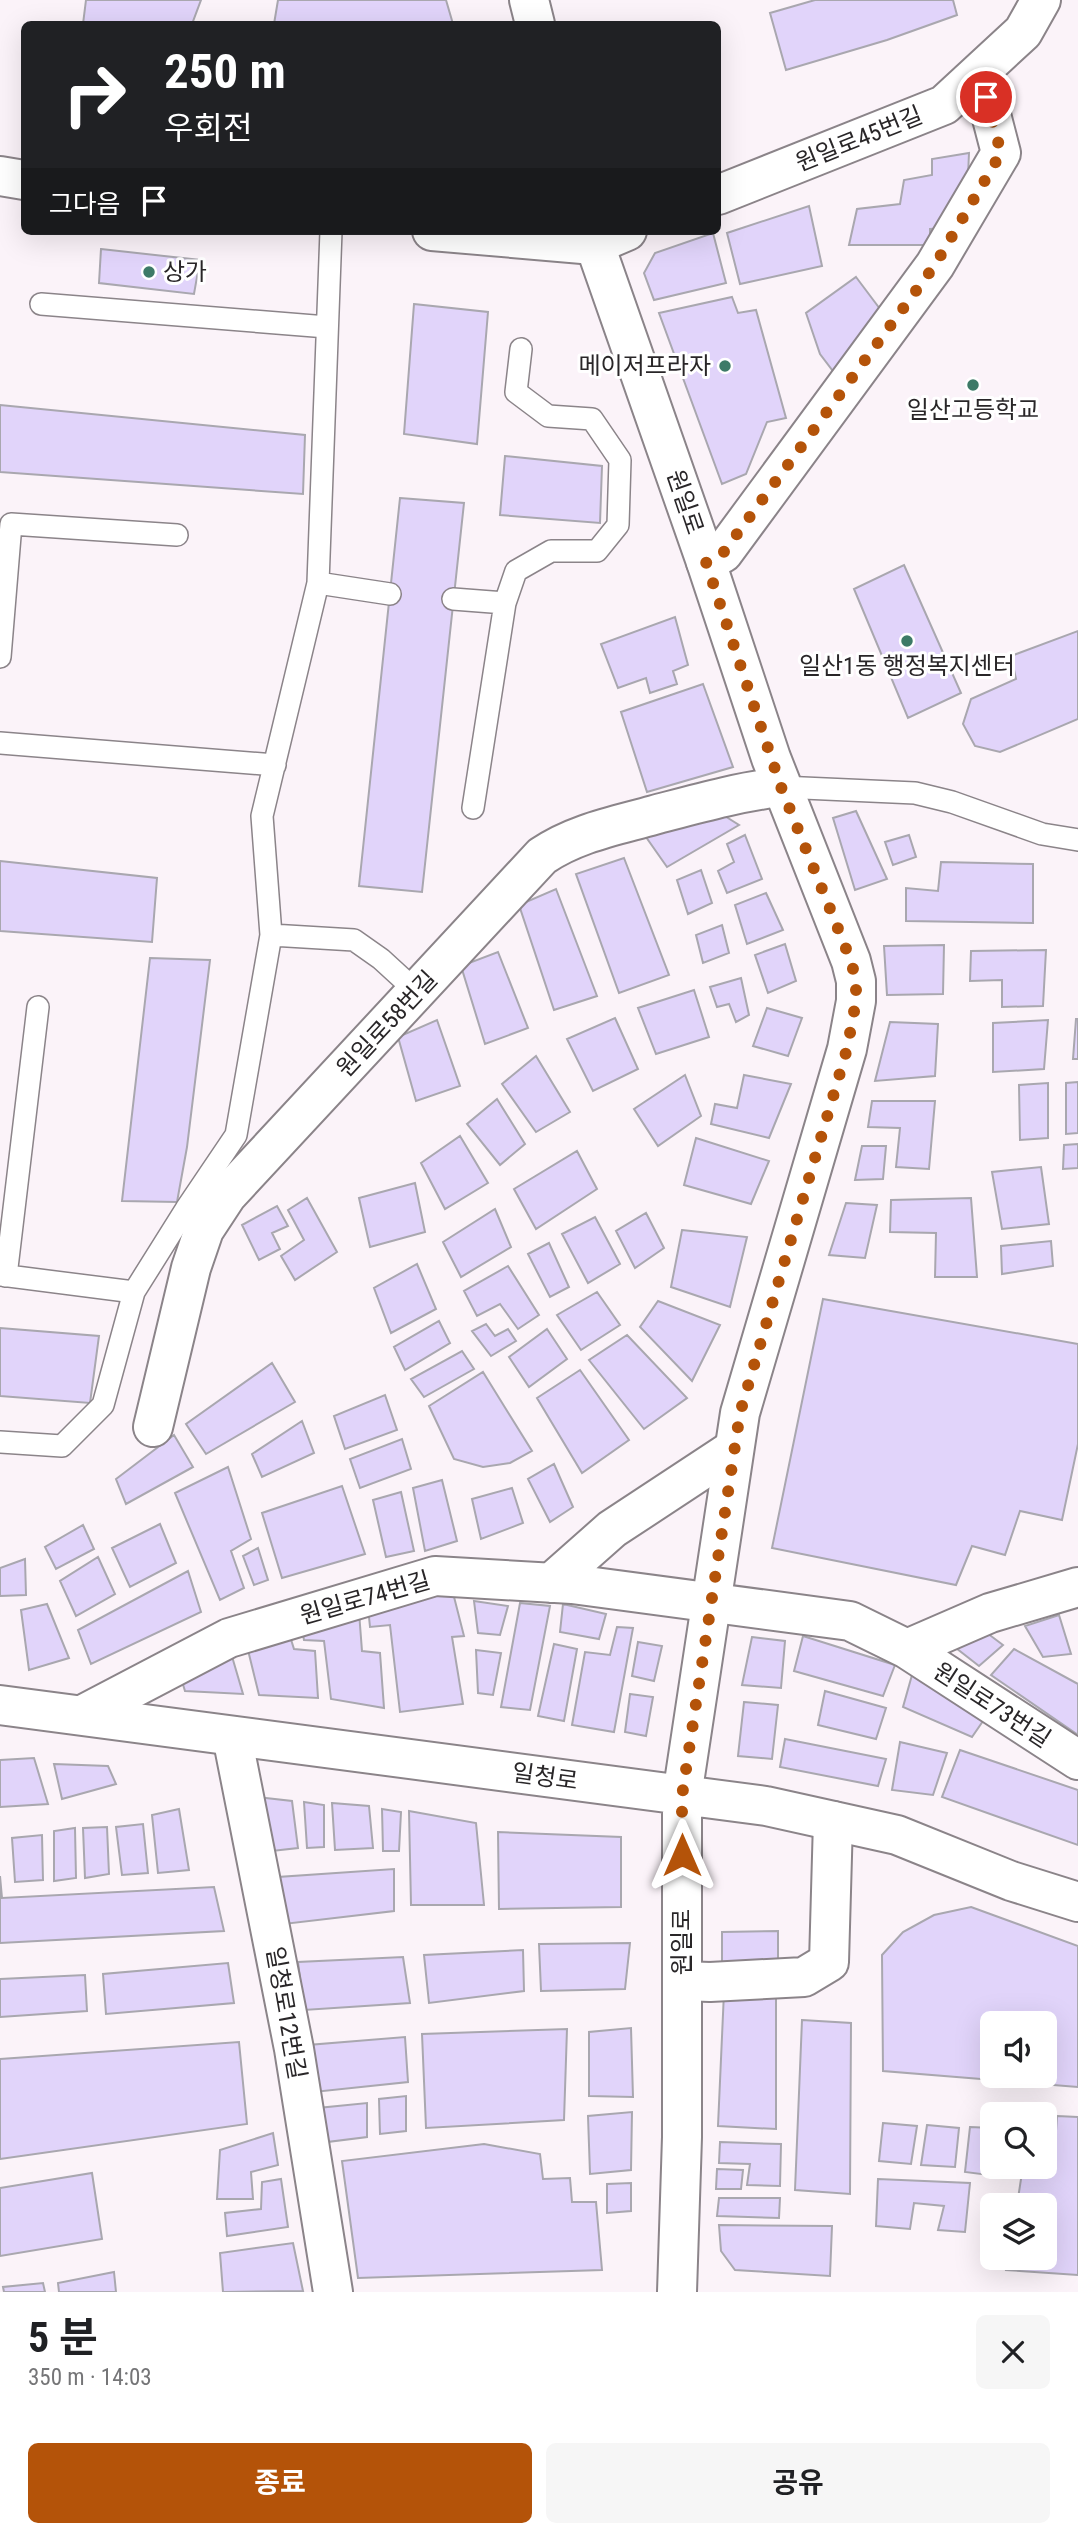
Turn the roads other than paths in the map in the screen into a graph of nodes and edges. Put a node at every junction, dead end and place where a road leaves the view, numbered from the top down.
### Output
1 (528, 0) edge
2 (1041, 0) edge
3 (534, 21) edge
4 (980, 72) junction
5 (0, 176) edge
6 (21, 180) edge
7 (721, 194) edge
8 (331, 235) edge
9 (604, 235) edge
10 (41, 304) dead end
11 (327, 327) junction
12 (521, 349) dead end
13 (177, 535) dead end
14 (706, 562) junction
15 (318, 583) junction
16 (390, 594) dead end
17 (453, 599) dead end
18 (505, 603) junction
19 (0, 657) edge
20 (0, 743) edge
21 (275, 765) junction
22 (781, 787) junction
23 (473, 808) dead end
24 (1078, 840) edge
25 (271, 935) junction
26 (413, 995) junction
27 (38, 1007) dead end
28 (3, 1275) edge
29 (134, 1292) junction
30 (153, 1427) dead end
31 (0, 1442) edge
32 (732, 1450) junction
33 (551, 1583) junction
34 (1078, 1587) edge
35 (710, 1601) junction
36 (907, 1649) junction
37 (0, 1705) edge
38 (82, 1715) junction
39 (232, 1736) junction
40 (1078, 1760) edge
41 (682, 1796) junction
42 (833, 1821) junction
43 (1078, 1902) edge
44 (682, 1981) junction
45 (332, 2292) edge
46 (677, 2292) edge

1 - 3 street
2 - 4 street, 원일로45번길
4 - 7 street, 원일로45번길
4 - 14 street
5 - 6 street
8 - 11 lane
9 - 14 street, 원일로
10 - 11 lane
11 - 15 lane
12 - 18 lane
13 - 19 lane
14 - 22 street, 원일로
15 - 16 lane
15 - 21 lane
17 - 18 lane
18 - 23 lane
20 - 21 lane
21 - 25 lane
22 - 24 lane
22 - 26 street, 원일로58번길
22 - 32 street, 원일로
25 - 26 lane
25 - 29 lane
26 - 30 street, 원일로58번길
27 - 28 lane
28 - 29 lane
29 - 31 lane
32 - 33 street
32 - 35 street, 원일로
33 - 35 street, 원일로74번길
33 - 38 street, 원일로74번길
34 - 36 street, 원일로73번길
35 - 36 street, 원일로73번길
35 - 41 street, 원일로
36 - 40 street, 원일로73번길
37 - 38 street, 일청로
38 - 39 street, 일청로
39 - 41 street, 일청로
39 - 45 street, 일청로12번길
41 - 42 street, 일청로
41 - 44 street, 원일로
42 - 43 street, 일청로
42 - 44 street
44 - 46 street, 원일로

